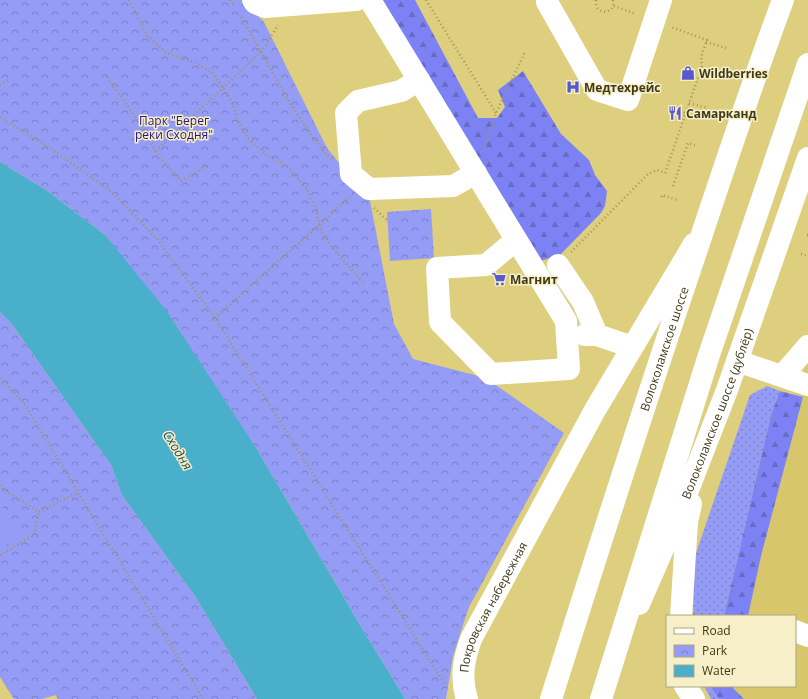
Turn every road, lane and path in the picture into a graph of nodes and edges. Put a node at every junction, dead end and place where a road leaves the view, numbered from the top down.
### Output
1 (129, 0) edge
2 (230, 0) edge
3 (253, 0) edge
4 (356, 0) edge
5 (370, 0) edge
6 (426, 0) edge
7 (547, 0) edge
8 (596, 0) edge
9 (613, 0) edge
10 (661, 0) edge
11 (774, 0) edge
12 (783, 0) edge
13 (290, 6) junction
14 (614, 6) junction
15 (654, 21) junction
16 (706, 42) junction
17 (726, 48) dead end
18 (262, 51) junction
19 (525, 52) dead end
20 (808, 64) edge
21 (755, 75) junction
22 (107, 77) dead end
23 (9, 79) dead end
24 (419, 80) junction
25 (0, 85) edge
26 (223, 88) junction
27 (689, 103) junction
28 (707, 108) dead end
29 (680, 112) dead end
30 (496, 113) junction
31 (685, 113) junction
32 (0, 117) edge
33 (695, 145) dead end
34 (156, 151) junction
35 (808, 158) edge
36 (332, 161) dead end
37 (208, 165) dead end
38 (476, 173) junction
39 (673, 186) dead end
40 (355, 192) dead end
41 (662, 197) dead end
42 (677, 200) dead end
43 (373, 207) dead end
44 (387, 220) dead end
45 (320, 224) junction
46 (706, 224) junction
47 (516, 240) junction
48 (800, 254) dead end
49 (808, 256) edge
50 (558, 265) joint
51 (364, 284) dead end
52 (215, 318) junction
53 (808, 346) edge
54 (632, 347) junction
55 (737, 361) junction
56 (782, 376) junction
57 (0, 378) edge
58 (808, 385) edge
59 (702, 450) junction
60 (0, 485) edge
61 (78, 492) junction
62 (39, 512) junction
63 (0, 555) edge
64 (681, 615) edge
65 (796, 631) edge
66 (808, 636) edge
67 (612, 663) junction
68 (445, 684) dead end
69 (677, 687) edge
70 (686, 687) edge
71 (203, 699) edge
72 (467, 699) edge
73 (551, 699) edge
74 (601, 699) edge
75 (676, 699) edge
76 (694, 699) edge

1 - 26 path
2 - 18 path
3 - 13 main road
4 - 13 main road
5 - 24 main road
6 - 30 path
7 - 15 main road
8 - 14 path
9 - 14 path
10 - 15 main road
11 - 21 main road
12 - 21 main road, Волоколамское шоссе
13 - 18 path
14 - 15 path
15 - 16 path
16 - 17 path
16 - 27 path
18 - 26 path
18 - 36 path
19 - 30 path
20 - 67 main road
21 - 46 main road, Волоколамское шоссе
22 - 34 path
23 - 25 path
24 - 38 main road
24 - 38 main road
26 - 34 path
26 - 45 path
27 - 28 path
27 - 31 path
29 - 31 path
30 - 38 path
31 - 50 path
32 - 52 path
33 - 39 path
34 - 37 path
35 - 55 main road, Волоколамское шоссе (дублёр)
38 - 47 main road
40 - 45 path
41 - 42 path
43 - 44 path
45 - 51 path
45 - 52 path
46 - 54 main road, Покровская набережная
46 - 73 main road, Волоколамское шоссе
47 - 47 main road
48 - 49 path
50 - 54 main road
52 - 68 path
53 - 56 main road
54 - 72 main road, Покровская набережная
55 - 56 main road
55 - 59 main road, Волоколамское шоссе (дублёр)
56 - 58 main road
57 - 61 path
59 - 64 main road
59 - 67 main road, Волоколамское шоссе (дублёр)
60 - 62 path
61 - 62 path
61 - 71 path
62 - 63 path
65 - 66 main road
67 - 74 main road
69 - 75 main road
70 - 76 main road

